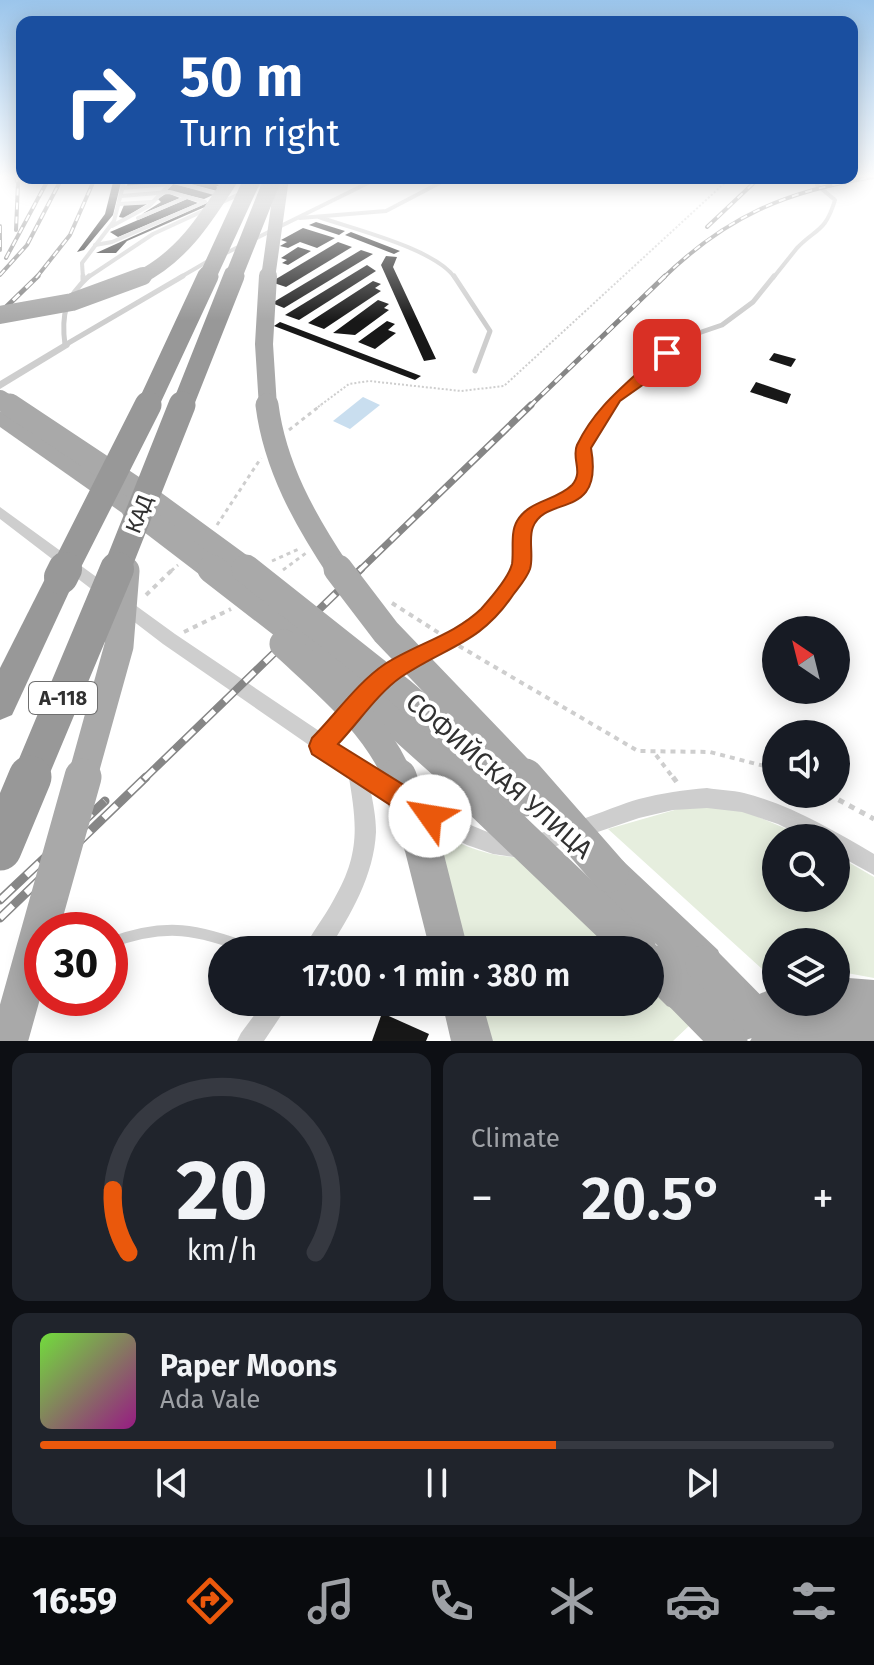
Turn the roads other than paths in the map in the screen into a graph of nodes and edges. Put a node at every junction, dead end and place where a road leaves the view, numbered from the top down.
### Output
1 (111, 224) edge
2 (116, 224) edge
3 (119, 224) edge
4 (155, 224) edge
5 (172, 224) edge
6 (198, 224) edge
7 (232, 224) edge
8 (256, 224) edge
9 (275, 224) edge
10 (284, 224) edge
11 (337, 224) edge
12 (825, 224) edge
13 (110, 227) junction
14 (95, 245) junction
15 (83, 280) junction
16 (0, 315) edge
17 (65, 345) junction
18 (475, 371) dead end
19 (0, 386) edge
20 (0, 399) edge
21 (0, 417) edge
22 (0, 512) edge
23 (126, 547) junction
24 (235, 589) junction
25 (401, 665) dead end
26 (391, 671) dead end
27 (0, 704) edge
28 (321, 746) junction
29 (357, 769) junction
30 (800, 824) edge
31 (0, 849) edge
32 (850, 851) edge
33 (874, 865) edge
34 (610, 874) junction
35 (128, 936) edge
36 (324, 936) edge
37 (445, 936) edge
38 (624, 936) edge
39 (208, 937) edge
40 (664, 976) edge
41 (850, 998) edge
42 (874, 1000) edge
43 (762, 1013) edge
44 (268, 1016) edge
45 (466, 1016) edge
46 (874, 1033) edge
47 (9, 1041) edge
48 (249, 1041) edge
49 (472, 1041) edge
50 (712, 1041) edge
51 (729, 1041) edge
52 (771, 1041) edge
53 (780, 1041) edge

1 - 13 lane
2 - 13 lane
3 - 13 lane
4 - 14 lane
5 - 15 lane
6 - 16 main road, bridge
7 - 27 highway, КАД / А-118, bridge
8 - 23 highway, КАД / А-118, bridge
9 - 34 main road, bridge
10 - 17 lane
11 - 18 lane
12 - 25 lane
13 - 14 lane
14 - 15 lane
15 - 17 lane
17 - 19 street
20 - 34 main road, СОФИЙСКАЯ УЛИЦА, bridge
21 - 24 main road, СОФИЙСКАЯ УЛИЦА, bridge
22 - 28 street
23 - 31 highway, КАД / А-118, bridge
23 - 47 main road, bridge
24 - 37 main road, bridge
24 - 38 main road, СОФИЙСКАЯ УЛИЦА, bridge
26 - 28 lane
28 - 29 street
29 - 30 street
29 - 36 street
32 - 33 street
34 - 53 main road, СОФИЙСКАЯ УЛИЦА, bridge
35 - 39 lane
40 - 51 main road, bridge
41 - 42 main road
43 - 50 main road
44 - 48 street
45 - 49 main road
46 - 52 main road

